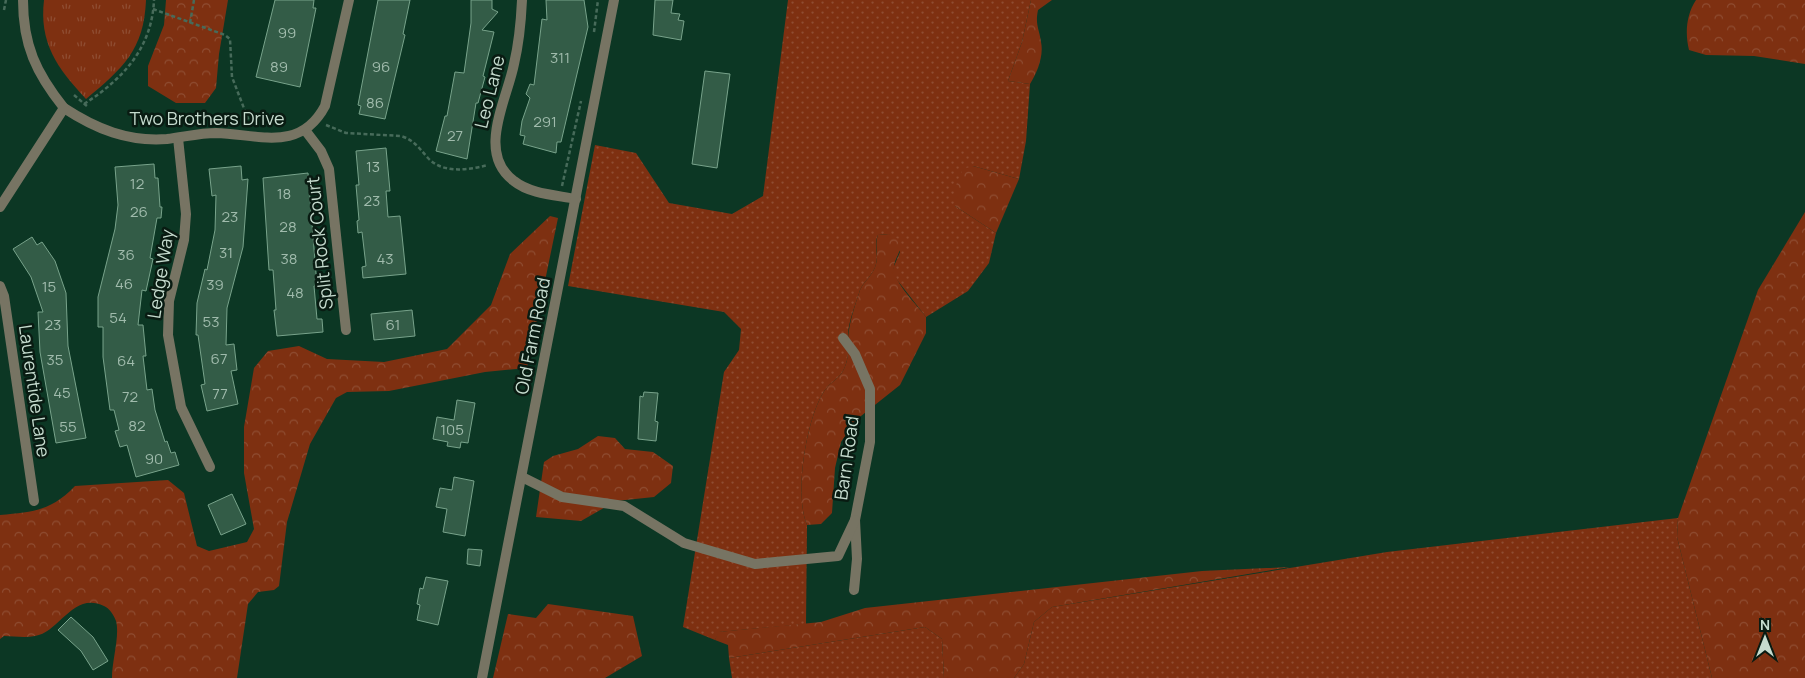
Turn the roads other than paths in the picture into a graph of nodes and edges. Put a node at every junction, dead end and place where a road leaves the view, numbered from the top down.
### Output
1 (20, 0) edge
2 (350, 0) edge
3 (522, 0) edge
4 (614, 0) edge
5 (64, 108) junction
6 (304, 130) junction
7 (178, 138) junction
8 (576, 198) junction
9 (0, 207) edge
10 (0, 286) edge
11 (346, 330) dead end
12 (844, 338) dead end
13 (210, 467) dead end
14 (522, 477) junction
15 (34, 501) dead end
16 (855, 520) junction
17 (854, 590) dead end
18 (482, 678) edge

1 - 5 street
2 - 6 street, Two Brothers Drive
3 - 8 street, Leo Lane
4 - 8 street, Old Farm Road
5 - 7 street, Two Brothers Drive
5 - 9 street
6 - 7 street, Two Brothers Drive
6 - 11 street, Split Rock Court
7 - 13 street, Ledge Way
8 - 14 street, Old Farm Road
10 - 15 street, Laurentide Lane
12 - 16 street, Barn Road
14 - 16 street
14 - 18 street, Old Farm Road
16 - 17 street, Barn Road

